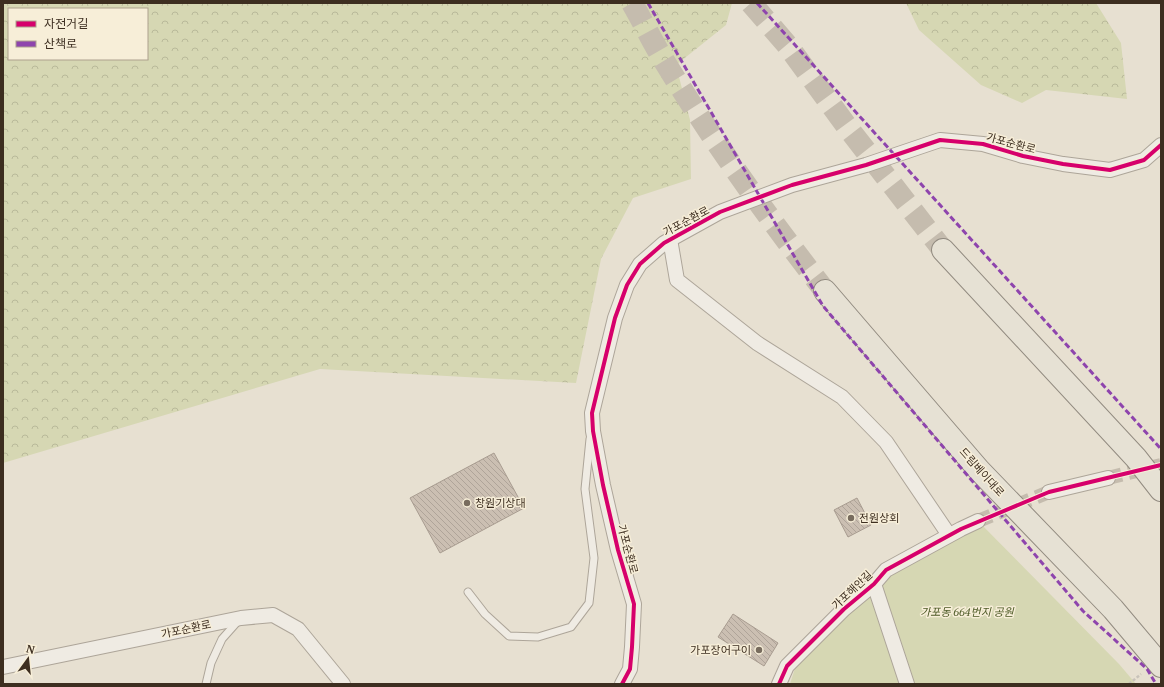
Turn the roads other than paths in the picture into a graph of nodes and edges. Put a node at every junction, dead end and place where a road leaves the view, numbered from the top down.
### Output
1 (1161, 144) edge
2 (670, 240) junction
3 (942, 250) tunnel mouth
4 (825, 290) tunnel mouth
5 (592, 413) junction
6 (1108, 478) tunnel mouth
7 (1161, 490) edge
8 (1050, 492) tunnel mouth
9 (978, 521) tunnel mouth
10 (949, 535) junction
11 (874, 584) junction
12 (468, 592) dead end
13 (241, 618) junction
14 (1161, 666) edge
15 (3, 667) edge
16 (206, 684) edge
17 (343, 684) edge
18 (622, 684) edge
19 (778, 684) edge
20 (907, 684) edge

1 - 2 street, 가포순환로
2 - 5 street, 가포순환로
2 - 10 street
3 - 7 main road
4 - 14 main road, 드림베이대로
5 - 12 lane
5 - 18 street, 가포순환로
6 - 8 street
9 - 10 street, 가포해안길
10 - 11 street, 가포해안길
11 - 19 street, 가포해안길
11 - 20 street
13 - 15 street, 가포순환로
13 - 16 lane
13 - 17 street, 가포순환로

